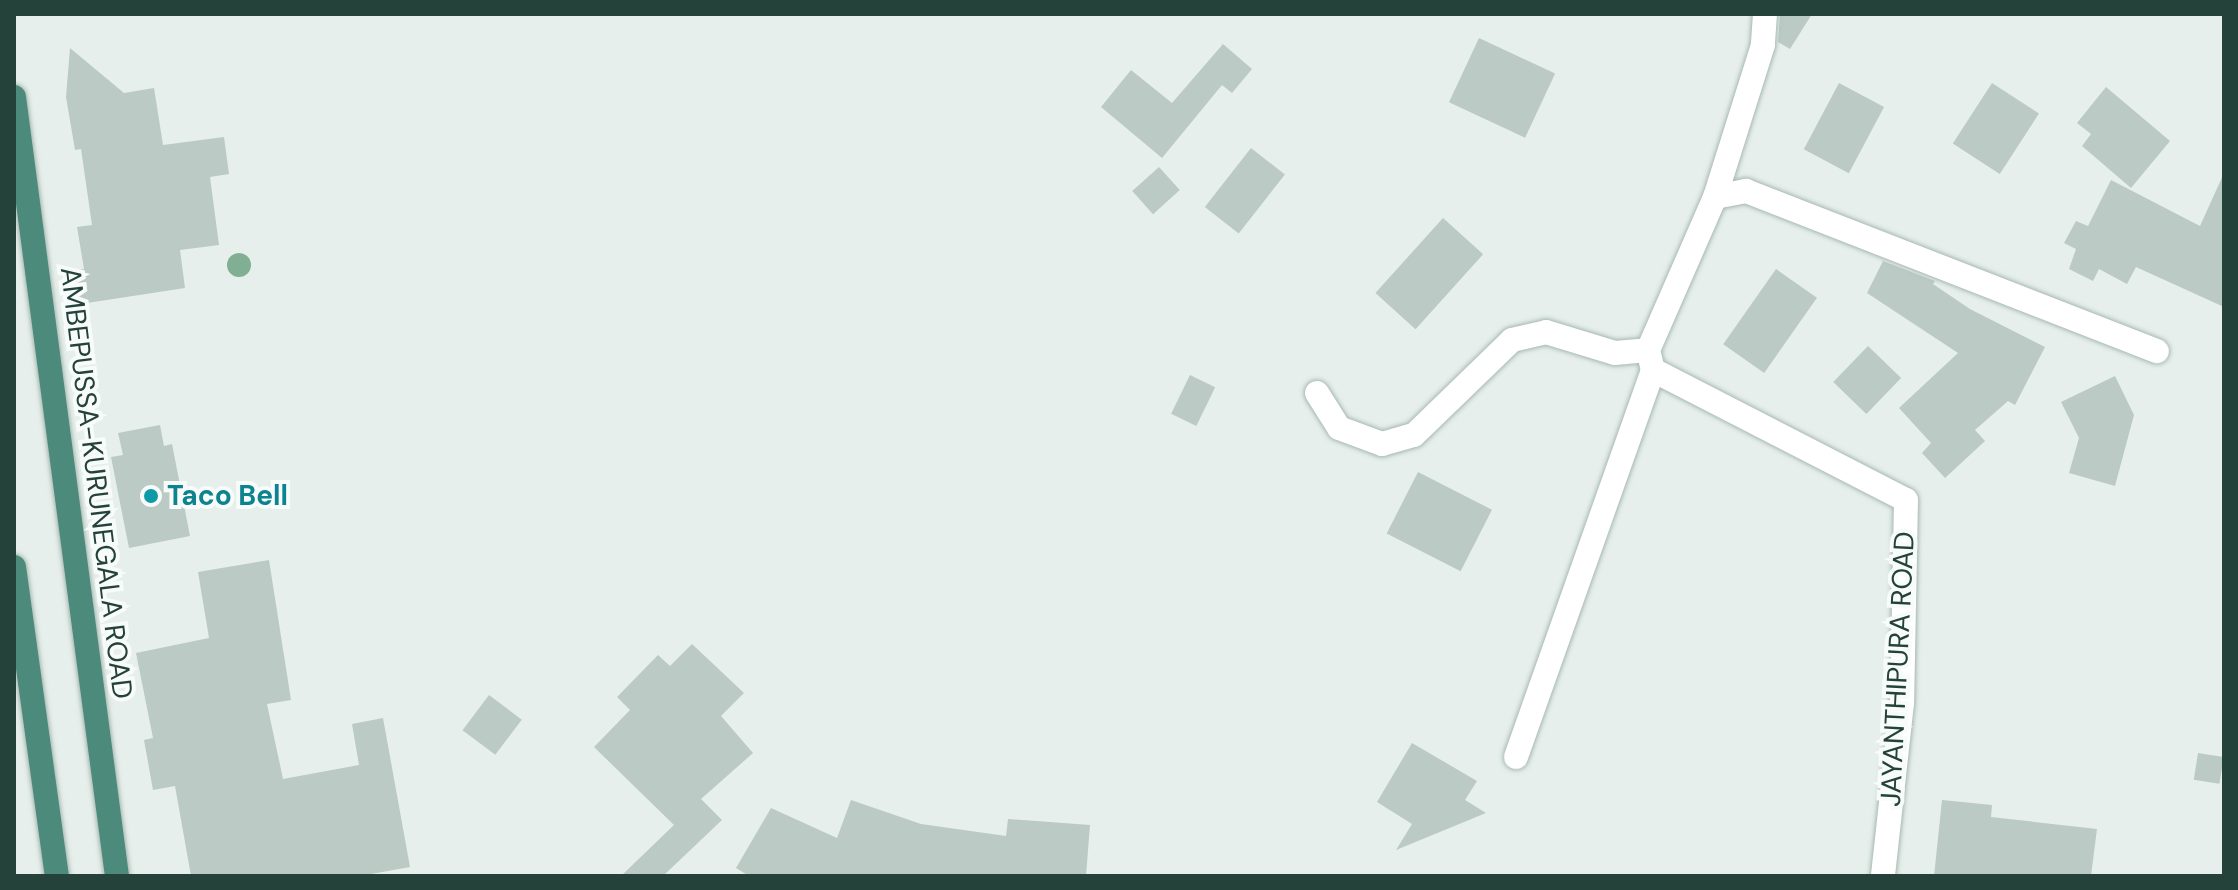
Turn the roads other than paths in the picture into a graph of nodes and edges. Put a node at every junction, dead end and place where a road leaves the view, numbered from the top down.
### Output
1 (1765, 14) edge
2 (14, 97) edge
3 (1715, 197) junction
4 (2157, 351) dead end
5 (1650, 360) junction
6 (1317, 393) dead end
7 (14, 567) edge
8 (1516, 757) dead end
9 (57, 876) edge
10 (117, 876) edge
11 (1883, 876) edge

1 - 3 street
2 - 10 highway, AMBEPUSSA-KURUNEGALA ROAD
3 - 4 street
3 - 5 street
5 - 6 street
5 - 8 street
5 - 11 street, JAYANTHIPURA ROAD
7 - 9 highway

